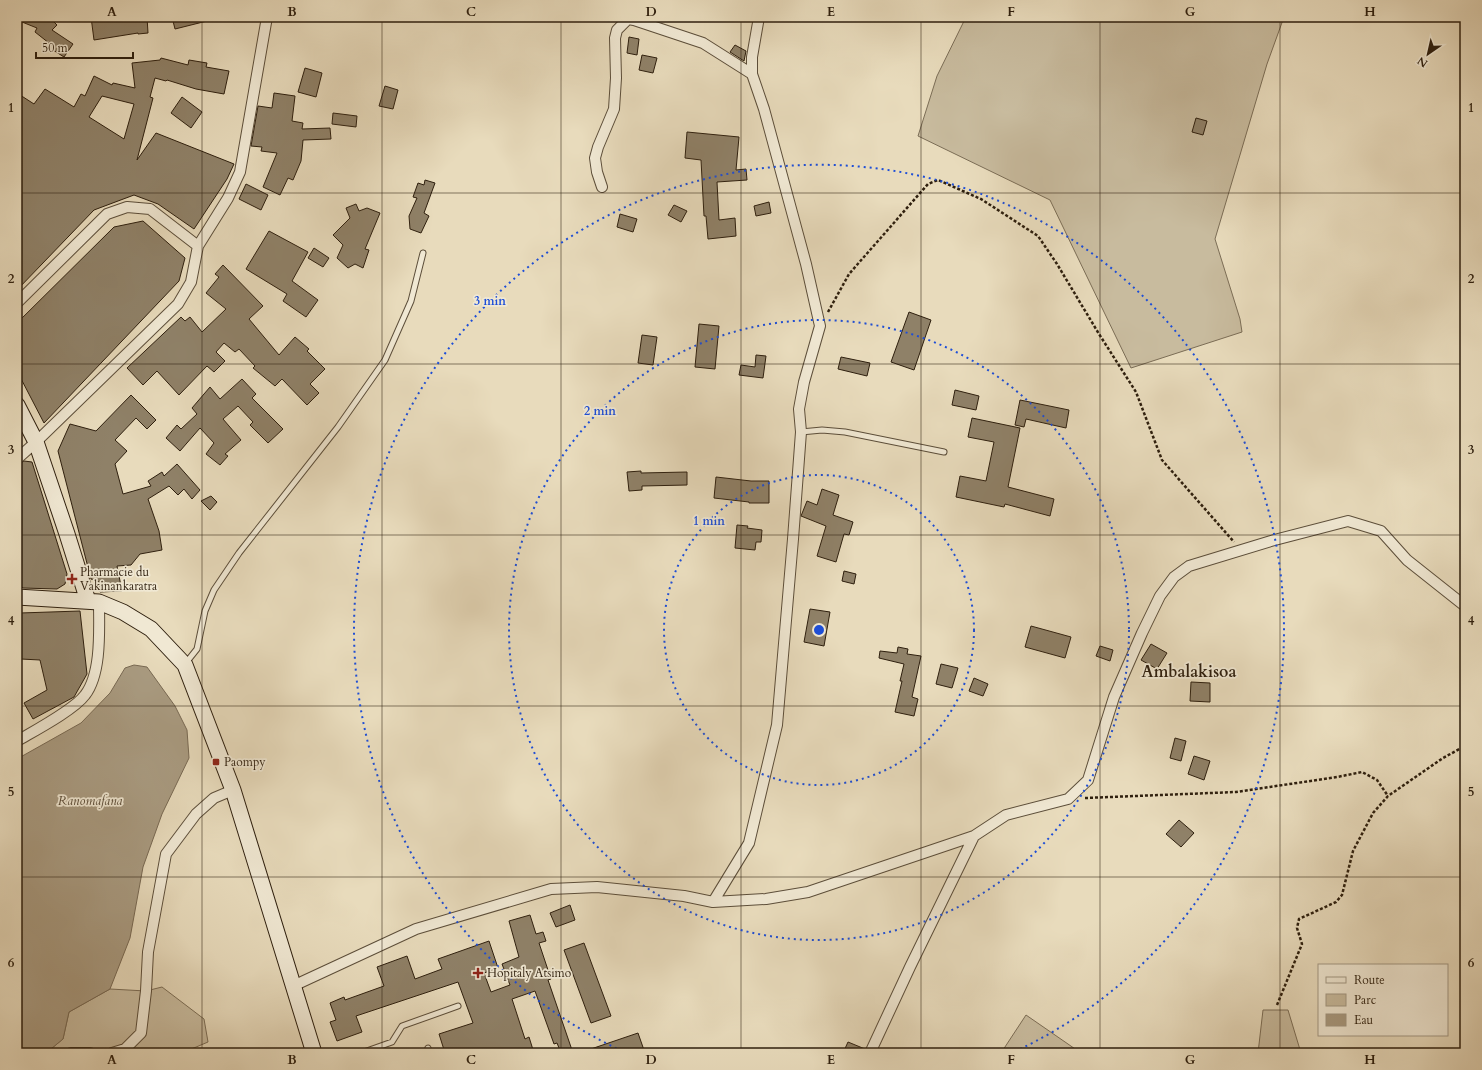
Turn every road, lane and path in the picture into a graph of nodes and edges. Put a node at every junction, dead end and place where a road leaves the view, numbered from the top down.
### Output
1 (267, 17) edge
2 (759, 17) edge
3 (752, 74) junction
4 (602, 187) dead end
5 (198, 246) junction
6 (423, 253) dead end
7 (17, 303) edge
8 (820, 326) junction
9 (17, 405) edge
10 (801, 432) junction
11 (36, 442) junction
12 (944, 452) dead end
13 (17, 459) edge
14 (1241, 550) junction
15 (17, 597) edge
16 (93, 602) junction
17 (1465, 606) edge
18 (185, 665) junction
19 (17, 742) edge
20 (1465, 746) edge
21 (233, 790) junction
22 (1388, 796) junction
23 (1068, 799) junction
24 (974, 836) junction
25 (713, 902) junction
26 (293, 986) junction
27 (1277, 1005) dead end
28 (458, 1006) dead end
29 (71, 1053) edge
30 (90, 1053) edge
31 (112, 1053) edge
32 (314, 1053) edge
33 (361, 1053) edge
34 (870, 1053) edge

1 - 5 street
2 - 3 street
3 - 4 street
3 - 8 street
5 - 7 street
5 - 11 street
6 - 18 lane
8 - 10 street
8 - 14 path
9 - 11 street
10 - 12 lane
10 - 25 street
11 - 13 street
11 - 16 street
14 - 17 street
14 - 23 street
15 - 16 street
16 - 18 street
16 - 19 street
18 - 21 street
20 - 22 path
21 - 26 street
21 - 31 street
22 - 23 path
22 - 27 path
23 - 24 street
24 - 25 street
24 - 34 street
25 - 26 street
26 - 32 street
28 - 33 lane
29 - 30 street

